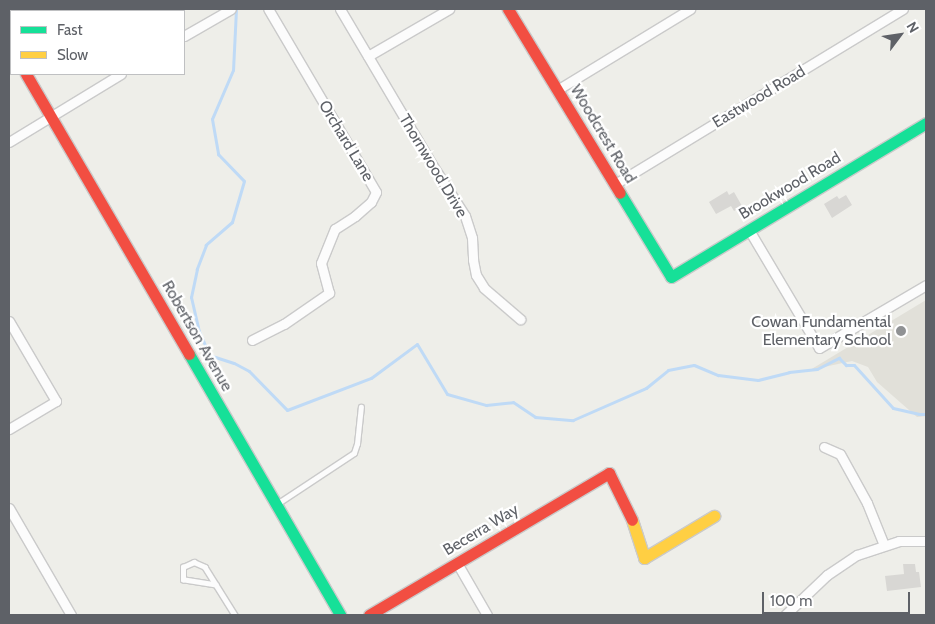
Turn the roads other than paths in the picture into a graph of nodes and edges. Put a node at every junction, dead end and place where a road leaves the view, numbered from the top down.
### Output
1 (231, 9) edge
2 (268, 9) edge
3 (340, 9) edge
4 (448, 9) edge
5 (508, 9) edge
6 (690, 9) edge
7 (903, 9) edge
8 (185, 35) edge
9 (368, 56) junction
10 (27, 75) edge
11 (119, 75) edge
12 (557, 90) junction
13 (51, 116) junction
14 (926, 124) edge
15 (9, 142) edge
16 (615, 184) junction
17 (749, 230) junction
18 (671, 277) joint
19 (926, 285) edge
20 (520, 319) dead end
21 (9, 321) edge
22 (252, 340) dead end
23 (360, 407) dead end
24 (9, 430) edge
25 (824, 447) dead end
26 (276, 505) junction
27 (9, 508) edge
28 (714, 516) dead end
29 (926, 540) edge
30 (884, 545) junction
31 (457, 564) junction
32 (216, 585) junction
33 (787, 614) edge
34 (70, 615) edge
35 (235, 615) edge
36 (340, 615) edge
37 (369, 615) edge
38 (487, 615) edge

1 - 8 street
2 - 22 street, Orchard Lane
3 - 9 street, Thornwood Drive
4 - 9 street
5 - 12 street, Woodcrest Road
6 - 12 street
7 - 16 street, Eastwood Road
9 - 20 street, Thornwood Drive
10 - 13 street, Robertson Avenue
11 - 13 street
12 - 16 street, Woodcrest Road
13 - 15 street
13 - 26 street, Robertson Avenue
14 - 17 street, Brookwood Road
16 - 18 street, Woodcrest Road
17 - 18 street, Brookwood Road
17 - 19 street
21 - 24 street
23 - 26 lane
25 - 30 street
26 - 36 street, Robertson Avenue
27 - 34 street
28 - 31 street, Becerra Way
29 - 30 street
30 - 33 street
31 - 37 street, Becerra Way
31 - 38 street
32 - 32 lane
32 - 35 lane

